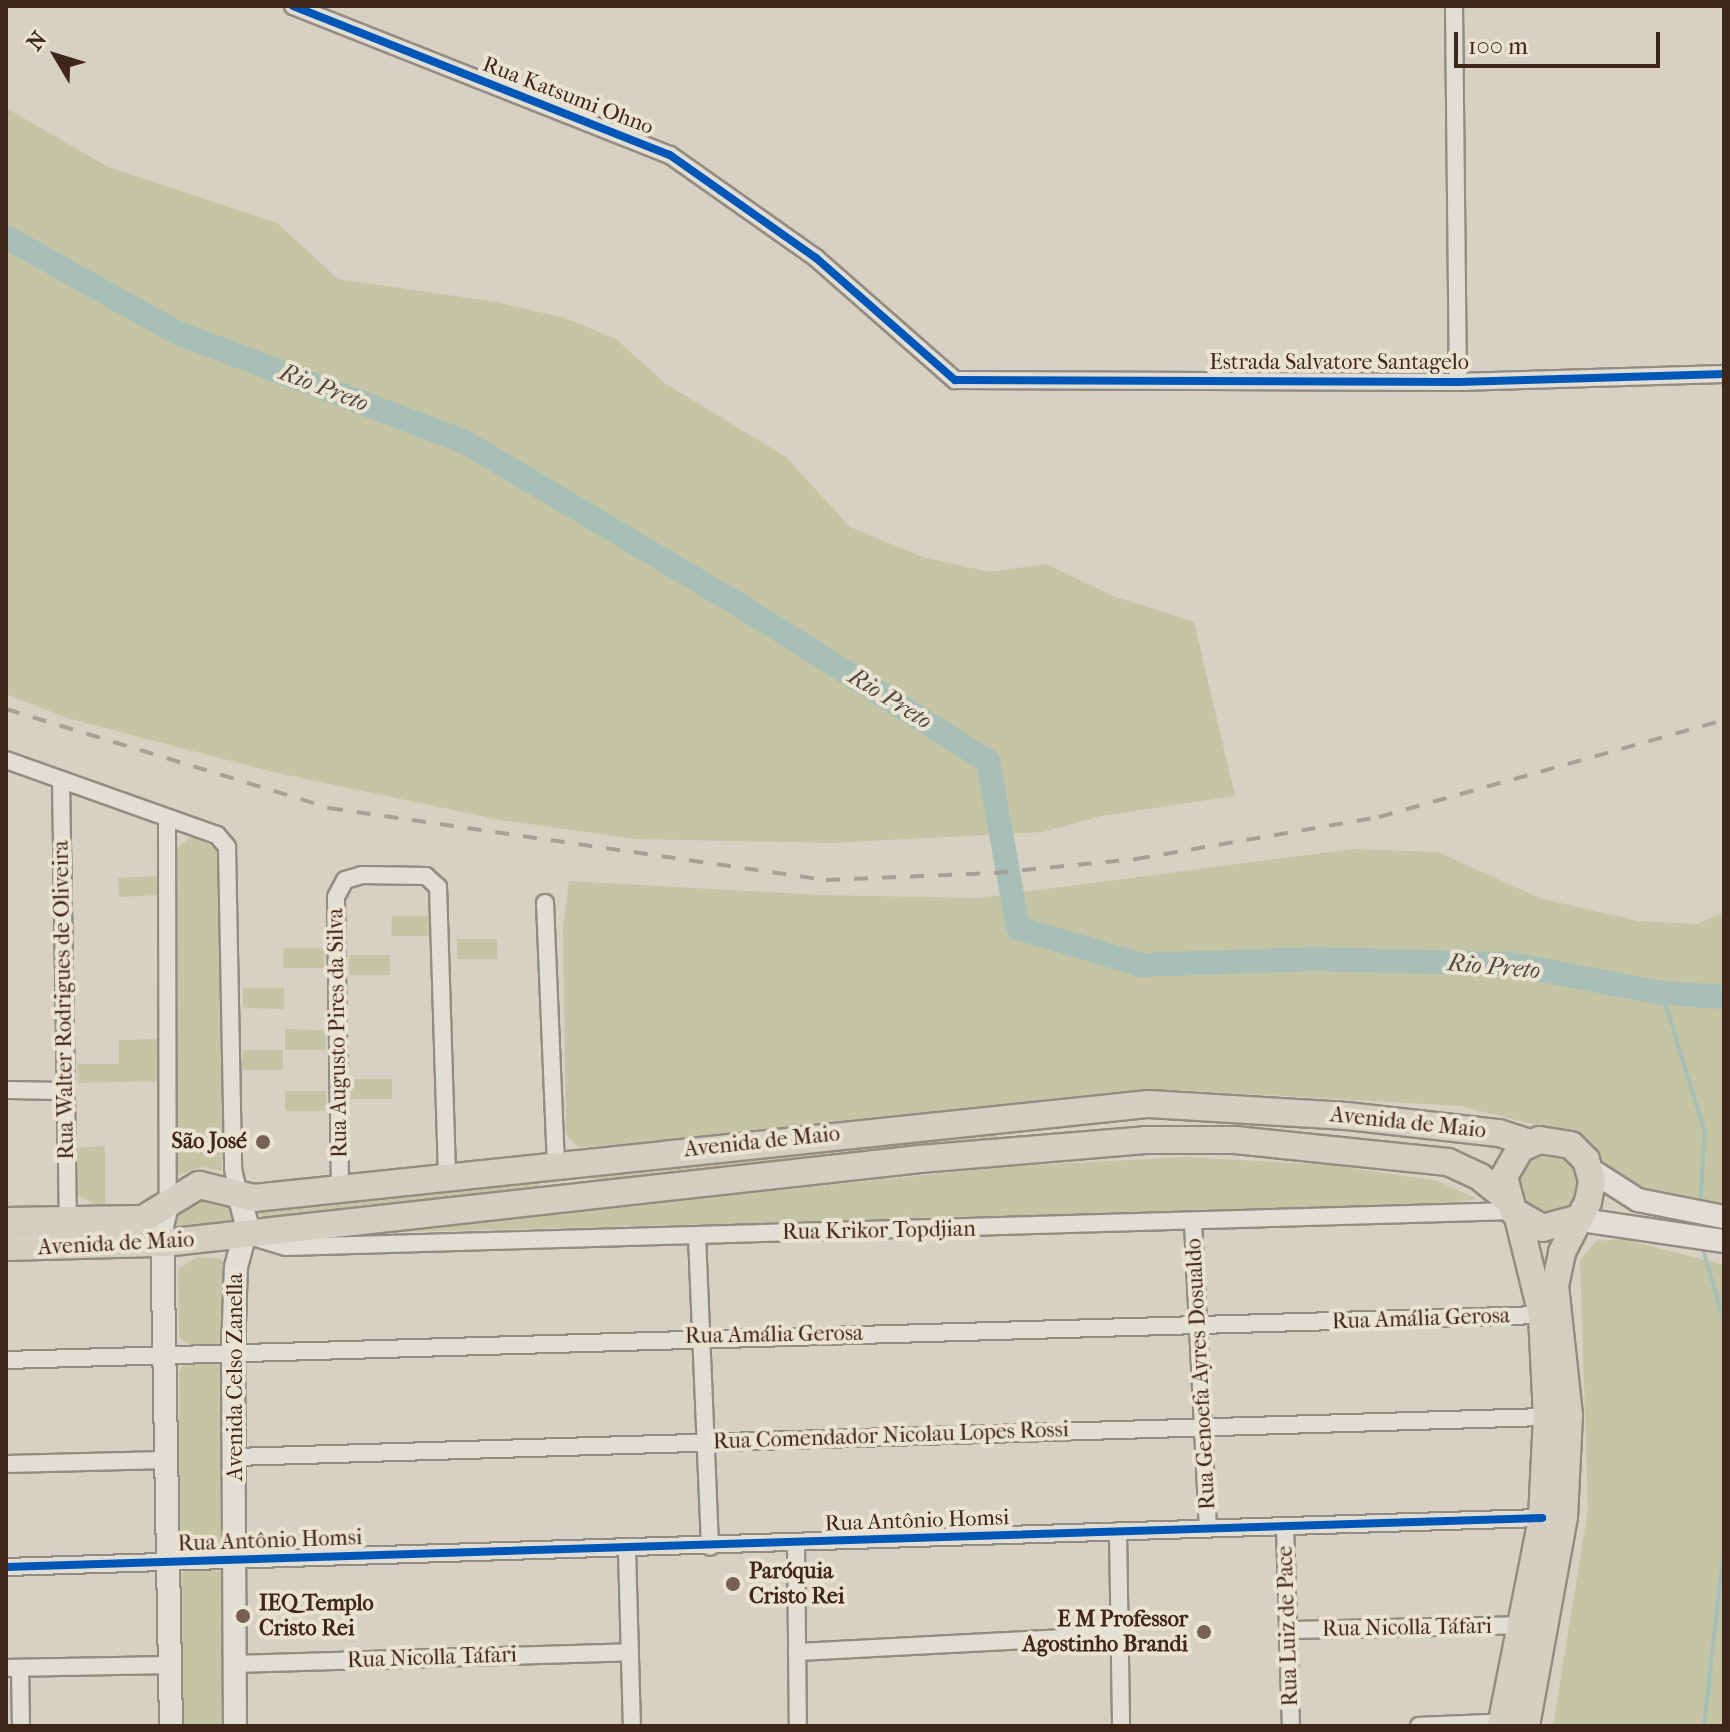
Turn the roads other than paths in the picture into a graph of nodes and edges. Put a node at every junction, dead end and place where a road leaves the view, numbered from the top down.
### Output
1 (293, 6) edge
2 (1454, 6) edge
3 (1724, 374) edge
4 (955, 380) joint
5 (1458, 382) junction
6 (6, 760) edge
7 (61, 780) junction
8 (167, 818) junction
9 (193, 827) junction
10 (168, 853) junction
11 (545, 903) dead end
12 (6, 1090) edge
13 (64, 1091) junction
14 (1529, 1143) junction
15 (568, 1163) junction
16 (1591, 1170) junction
17 (447, 1176) junction
18 (340, 1187) junction
19 (239, 1195) junction
20 (594, 1195) junction
21 (168, 1202) junction
22 (532, 1202) junction
23 (1512, 1209) junction
24 (1721, 1216) edge
25 (1575, 1219) junction
26 (68, 1220) junction
27 (6, 1221) edge
28 (1193, 1223) junction
29 (247, 1234) junction
30 (697, 1236) junction
31 (1719, 1240) edge
32 (164, 1243) junction
33 (11, 1249) edge
34 (1542, 1315) junction
35 (1199, 1327) junction
36 (702, 1336) junction
37 (233, 1351) junction
38 (167, 1355) junction
39 (6, 1360) edge
40 (1547, 1417) junction
41 (1204, 1426) junction
42 (706, 1442) junction
43 (235, 1457) junction
44 (167, 1460) junction
45 (6, 1464) edge
46 (1542, 1518) junction
47 (1208, 1526) junction
48 (1285, 1526) junction
49 (1118, 1531) junction
50 (796, 1544) junction
51 (710, 1547) junction
52 (627, 1550) junction
53 (234, 1560) junction
54 (170, 1562) junction
55 (6, 1567) edge
56 (1524, 1625) junction
57 (1289, 1630) junction
58 (1119, 1635) junction
59 (630, 1652) junction
60 (797, 1652) junction
61 (235, 1664) junction
62 (171, 1665) junction
63 (13, 1668) edge
64 (1514, 1724) edge
65 (21, 1726) edge
66 (171, 1726) edge
67 (235, 1726) edge
68 (632, 1726) edge
69 (798, 1726) edge
70 (1121, 1726) edge
71 (1291, 1726) edge
72 (1419, 1726) edge

1 - 4 street, Rua Katsumi Ohno
2 - 5 street
3 - 5 street, Estrada Salvatore Santagelo
4 - 5 street, Estrada Salvatore Santagelo
6 - 7 street
7 - 8 street
7 - 13 street, Rua Walter Rodrigues de Oliveira
8 - 9 street
8 - 10 street
9 - 10 street
9 - 19 street, Avenida Celso Zanella
10 - 21 street
11 - 15 street
12 - 13 street
13 - 26 street, Rua Walter Rodrigues de Oliveira
14 - 15 main road, Avenida de Maio
14 - 16 main road
14 - 23 main road
15 - 17 main road, Avenida de Maio
15 - 20 main road
15 - 22 main road
16 - 24 street
16 - 25 main road
17 - 18 main road, Avenida de Maio
17 - 18 street, Rua Augusto Pires da Silva
18 - 19 main road, Avenida de Maio
19 - 21 main road, Avenida de Maio
19 - 29 street, Avenida Celso Zanella
20 - 22 main road, Avenida de Maio
20 - 23 main road, Avenida de Maio
21 - 26 main road, Avenida de Maio
21 - 32 street
22 - 29 main road, Avenida de Maio
23 - 25 main road
23 - 28 street, Rua Krikor Topdjian
23 - 34 main road
25 - 31 street
25 - 64 main road
26 - 27 main road, Avenida de Maio
28 - 30 street, Rua Krikor Topdjian
28 - 35 street, Rua Genoefa Ayres Dosualdo
29 - 30 street, Rua Krikor Topdjian
29 - 32 main road, Avenida de Maio
29 - 37 street, Avenida Celso Zanella
30 - 36 street
32 - 33 main road, Avenida de Maio
32 - 38 street
34 - 35 street, Rua Amália Gerosa
34 - 40 main road
35 - 36 street, Rua Amália Gerosa
35 - 41 street, Rua Genoefa Ayres Dosualdo
36 - 37 street, Rua Amália Gerosa
36 - 42 street
37 - 38 street, Rua Amália Gerosa
37 - 43 street, Avenida Celso Zanella
38 - 39 street, Rua Amália Gerosa
38 - 44 street
40 - 41 street, Rua Comendador Nicolau Lopes Rossi
40 - 46 main road
41 - 42 street, Rua Comendador Nicolau Lopes Rossi
41 - 47 street, Rua Genoefa Ayres Dosualdo
42 - 43 street, Rua Comendador Nicolau Lopes Rossi
42 - 51 street
43 - 53 street, Avenida Celso Zanella
44 - 45 street
44 - 54 street
46 - 48 street, Rua Antônio Homsi
46 - 56 main road
47 - 48 street, Rua Antônio Homsi
47 - 49 street, Rua Antônio Homsi
48 - 57 street, Rua Luiz de Pace
49 - 50 street, Rua Antônio Homsi
49 - 58 street
50 - 51 street, Rua Antônio Homsi
50 - 60 street
51 - 52 street, Rua Antônio Homsi
52 - 53 street, Rua Antônio Homsi
52 - 59 street
53 - 54 street, Rua Antônio Homsi
53 - 61 street, Avenida Celso Zanella
54 - 55 street, Rua Antônio Homsi
54 - 62 street
56 - 57 street, Rua Nicolla Táfari
56 - 64 main road
57 - 71 street, Rua Luiz de Pace
58 - 60 street
58 - 70 street
59 - 61 street, Rua Nicolla Táfari
59 - 68 street
60 - 69 street
61 - 67 street, Avenida Celso Zanella
62 - 63 street
62 - 66 street
63 - 65 street
64 - 72 street

